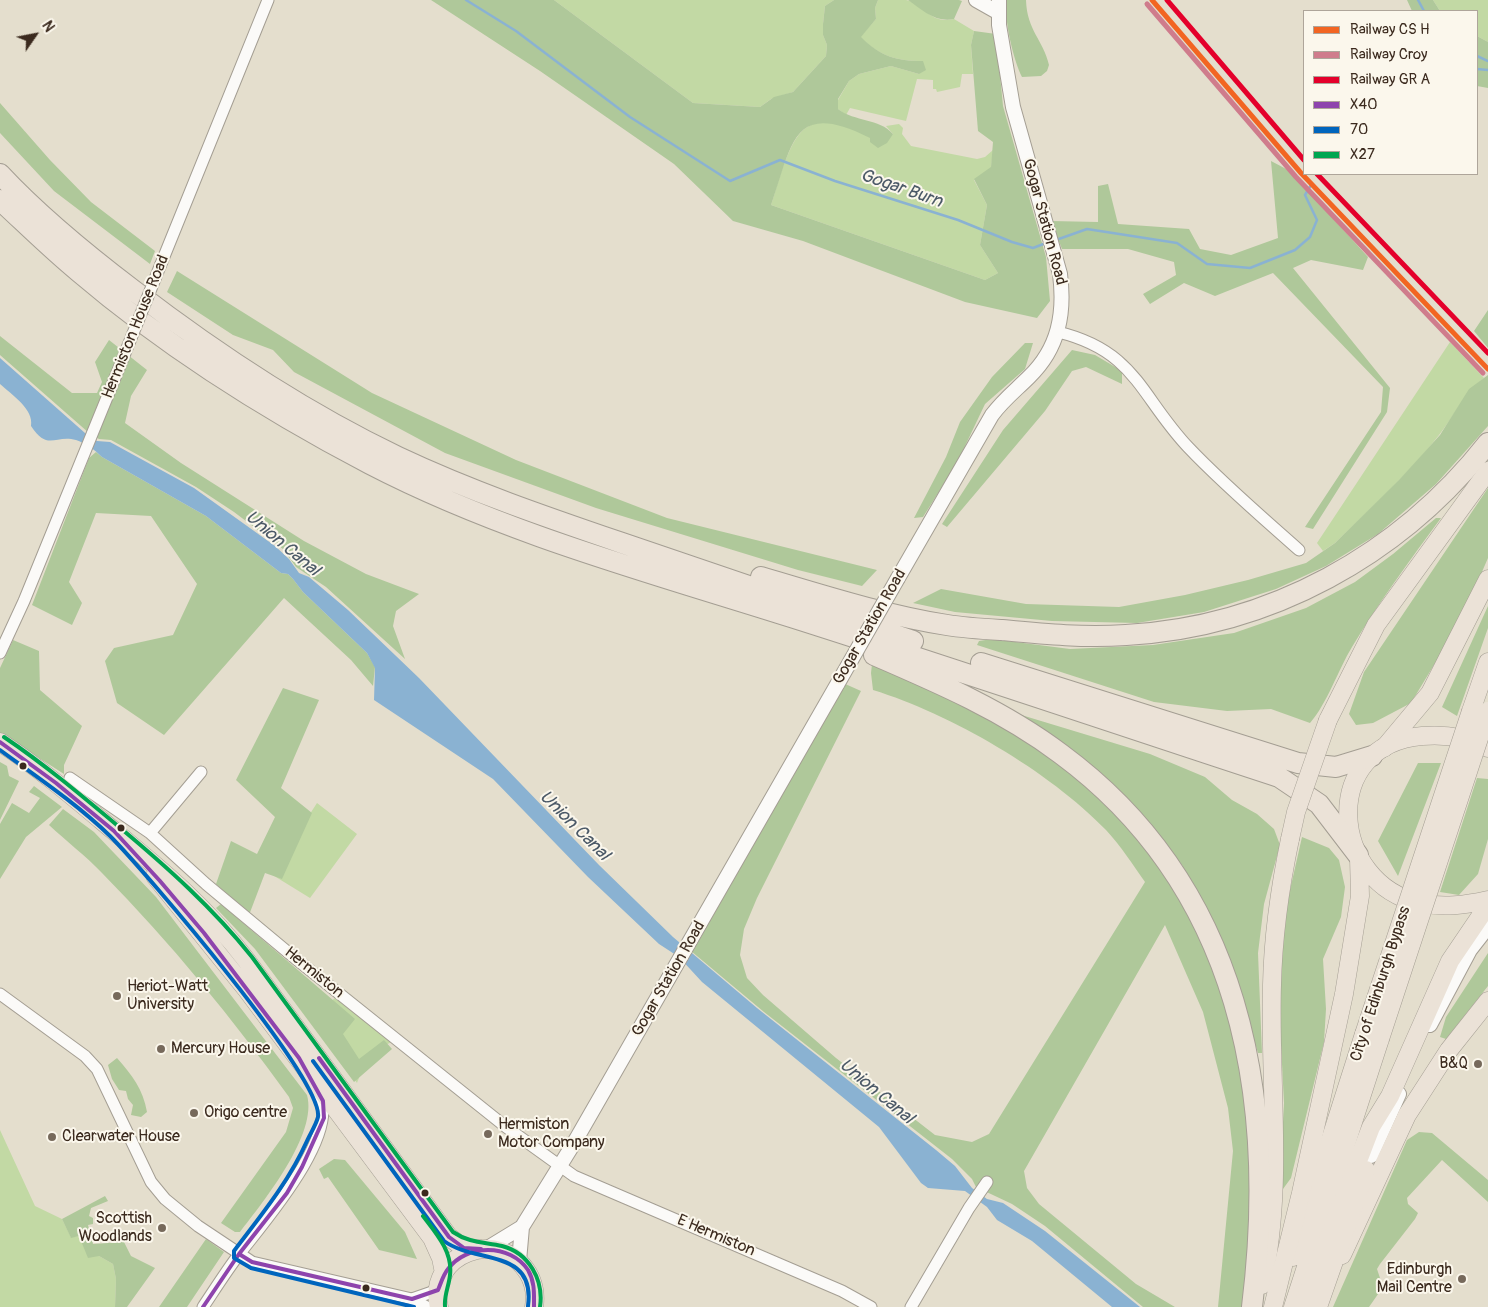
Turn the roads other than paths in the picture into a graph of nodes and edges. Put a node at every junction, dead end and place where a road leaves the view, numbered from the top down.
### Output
1 (268, 0) edge
2 (976, 0) edge
3 (999, 6) edge
4 (0, 174) edge
5 (0, 200) edge
6 (1058, 332) junction
7 (1488, 443) edge
8 (1488, 470) edge
9 (541, 515) junction
10 (1299, 550) dead end
11 (590, 553) junction
12 (1488, 579) edge
13 (0, 654) edge
14 (1488, 662) edge
15 (1482, 711) edge
16 (0, 742) edge
17 (1488, 748) edge
18 (1378, 752) junction
19 (200, 772) dead end
20 (70, 778) dead end
21 (114, 831) junction
22 (150, 833) junction
23 (1359, 857) junction
24 (1488, 900) edge
25 (1488, 905) edge
26 (1488, 927) edge
27 (0, 994) edge
28 (1488, 1001) edge
29 (1372, 1036) junction
30 (299, 1058) junction
31 (1390, 1096) junction
32 (1371, 1156) junction
33 (560, 1167) junction
34 (987, 1182) dead end
35 (522, 1227) junction
36 (484, 1249) junction
37 (239, 1254) junction
38 (519, 1261) junction
39 (444, 1273) junction
40 (1325, 1289) junction
41 (439, 1298) edge
42 (412, 1299) junction
43 (203, 1307) edge
44 (427, 1307) edge
45 (534, 1307) edge
46 (871, 1307) edge
47 (911, 1307) edge
48 (1252, 1307) edge
49 (1257, 1307) edge
50 (1274, 1307) edge
51 (1293, 1307) edge
52 (1302, 1307) edge
53 (1318, 1307) edge

1 - 13 street, Hermiston House Road, bridge
2 - 3 street
3 - 6 street, Gogar Station Road
4 - 9 highway
5 - 11 highway
6 - 10 street
6 - 33 street, Gogar Station Road, bridge
7 - 9 highway
8 - 49 main road, bridge
9 - 18 highway
11 - 23 highway
11 - 48 highway
12 - 18 main road
14 - 15 main road, City of Edinburgh Bypass
15 - 29 main road, City of Edinburgh Bypass, bridge
16 - 21 main road
17 - 18 main road
18 - 23 main road
19 - 22 street
20 - 22 street, Hermiston
21 - 30 main road
21 - 36 main road
22 - 33 street, Hermiston
23 - 24 main road
23 - 50 main road
25 - 31 main road
26 - 32 street
27 - 37 street
28 - 40 main road
29 - 50 main road, City of Edinburgh Bypass
29 - 51 main road, City of Edinburgh Bypass
30 - 37 street
30 - 39 main road
31 - 32 main road
31 - 52 main road
32 - 40 main road
33 - 35 street, Gogar Station Road
33 - 46 street, E Hermiston
34 - 47 street
35 - 36 street, Gogar Station Road
35 - 38 street, Gogar Station Road
36 - 38 main road
36 - 39 main road
37 - 42 street
37 - 43 street
38 - 45 main road
39 - 41 main road
40 - 53 main road
41 - 42 street
42 - 44 street

